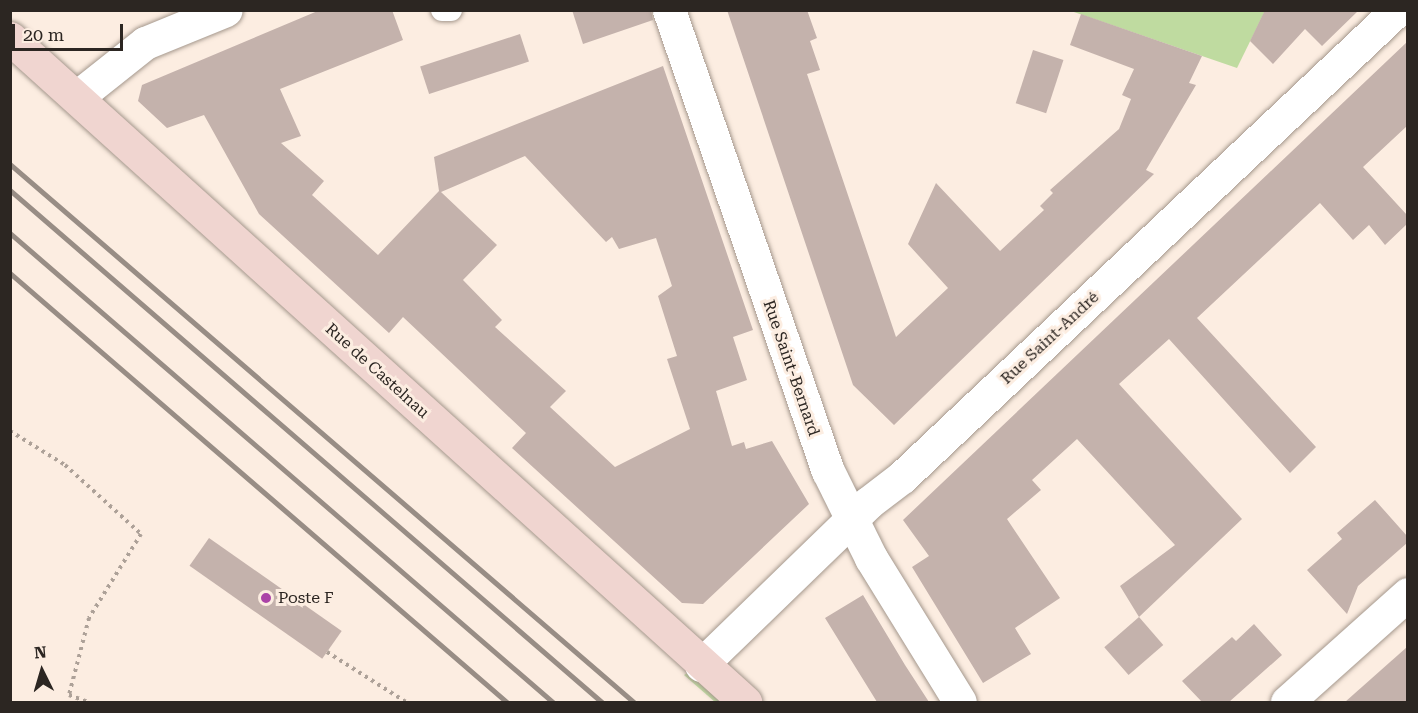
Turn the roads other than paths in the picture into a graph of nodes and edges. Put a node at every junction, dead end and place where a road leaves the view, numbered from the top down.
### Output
1 (226, 10) edge
2 (442, 10) edge
3 (451, 10) edge
4 (669, 10) edge
5 (1397, 10) edge
6 (10, 38) edge
7 (76, 97) junction
8 (852, 520) junction
9 (1407, 594) edge
10 (702, 665) junction
11 (745, 702) edge
12 (960, 702) edge
13 (1287, 702) edge

1 - 7 street
2 - 3 lane
4 - 8 street, Rue Saint-Bernard
5 - 8 street, Rue Saint-André
6 - 7 street, Rue de Castelnau
7 - 10 street, Rue de Castelnau
8 - 10 street, Rue Saint-André
8 - 12 street, Rue Saint-Bernard
9 - 13 street
10 - 11 street, Rue de Castelnau

